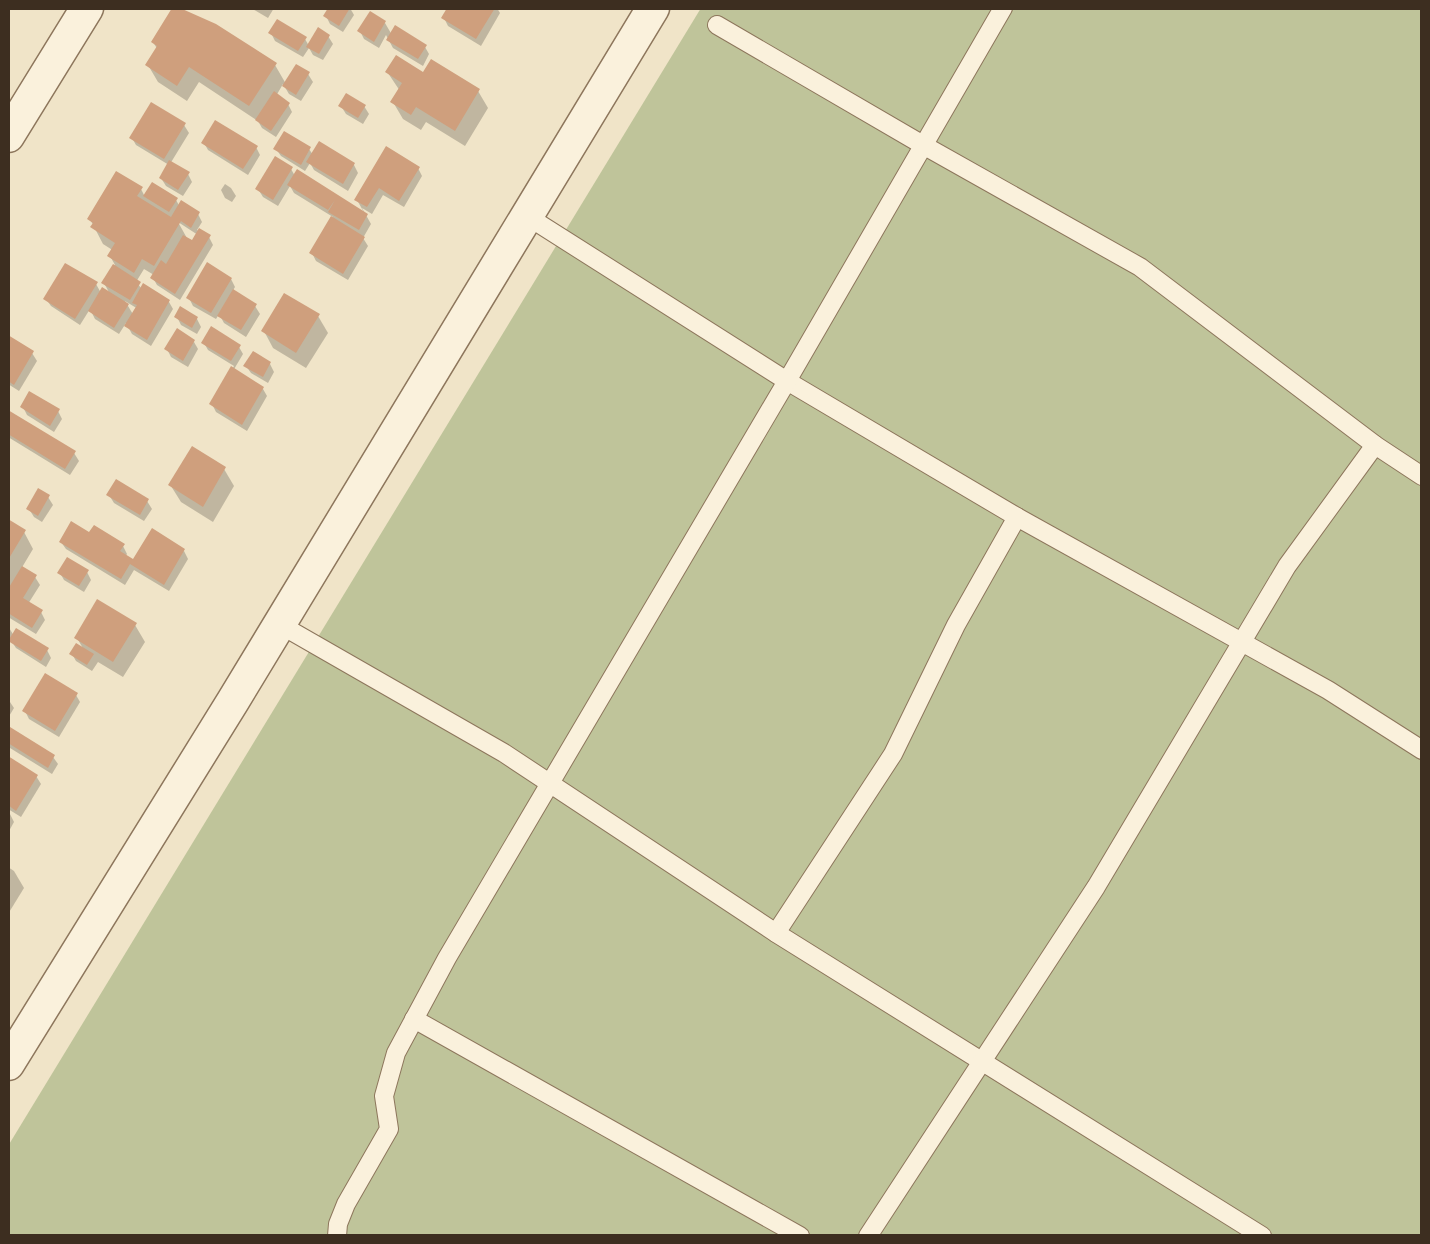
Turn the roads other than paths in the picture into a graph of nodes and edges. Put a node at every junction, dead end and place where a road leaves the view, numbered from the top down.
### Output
1 (86, 8) edge
2 (653, 8) edge
3 (1003, 8) edge
4 (717, 25) dead end
5 (8, 136) edge
6 (923, 145) junction
7 (527, 216) junction
8 (787, 380) junction
9 (1375, 445) junction
10 (1422, 476) edge
11 (1017, 517) junction
12 (279, 624) junction
13 (1242, 642) junction
14 (1422, 750) edge
15 (550, 783) junction
16 (776, 933) junction
17 (414, 1019) junction
18 (982, 1062) junction
19 (8, 1064) edge
20 (337, 1236) edge
21 (800, 1236) edge
22 (868, 1236) edge
23 (1262, 1236) edge

1 - 5 street
2 - 7 street
3 - 6 lane
4 - 6 lane
6 - 8 lane
6 - 9 lane
7 - 8 lane
7 - 12 street
8 - 11 lane
8 - 15 lane
9 - 10 lane
9 - 13 lane
11 - 13 lane
11 - 16 lane
12 - 15 lane
12 - 19 street
13 - 14 lane
13 - 18 lane
15 - 16 lane
15 - 17 lane
16 - 18 lane
17 - 20 lane
17 - 21 lane
18 - 22 lane
18 - 23 lane

